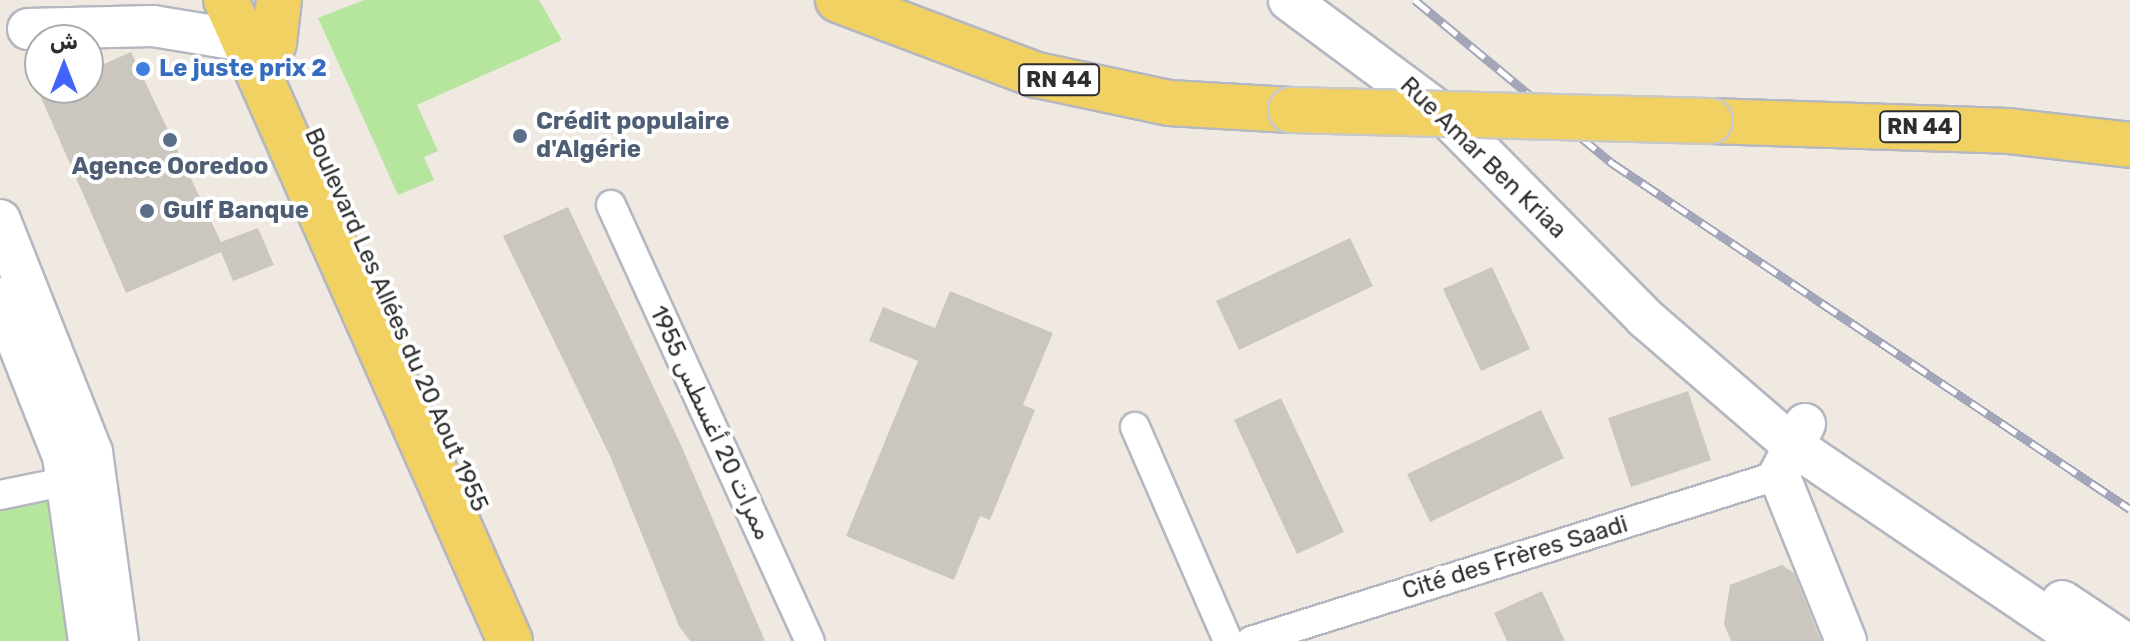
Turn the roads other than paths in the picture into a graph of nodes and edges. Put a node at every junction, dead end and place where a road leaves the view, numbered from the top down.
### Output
1 (162, 0) edge
2 (226, 0) edge
3 (279, 0) edge
4 (838, 0) edge
5 (1289, 0) edge
6 (257, 28) edge
7 (14, 31) edge
8 (2130, 145) edge
9 (611, 205) dead end
10 (0, 220) edge
11 (6, 277) edge
12 (1135, 427) dead end
13 (1791, 448) junction
14 (68, 481) junction
15 (0, 495) edge
16 (89, 641) edge
17 (118, 641) edge
18 (510, 641) edge
19 (538, 641) edge
20 (810, 641) edge
21 (1228, 641) edge
22 (1251, 641) edge
23 (1846, 641) edge
24 (2082, 641) edge
25 (2122, 641) edge

1 - 7 main road
2 - 6 main road, Boulevard Les Allées du 20 Aout 1955
3 - 6 main road
4 - 8 main road, RN 44, bridge
5 - 13 main road, Rue Amar Ben Kriaa
6 - 7 main road
6 - 18 main road, Boulevard Les Allées du 20 Aout 1955
6 - 19 main road, Boulevard Les Allées du 20 Aout 1955
9 - 20 street, ممرات 20 أغسطس 1955
10 - 11 main road
11 - 14 main road
11 - 17 main road
12 - 21 street
13 - 22 street, Cité des Frères Saadi
13 - 23 main road
13 - 24 main road
13 - 25 main road
14 - 15 street
14 - 16 main road

